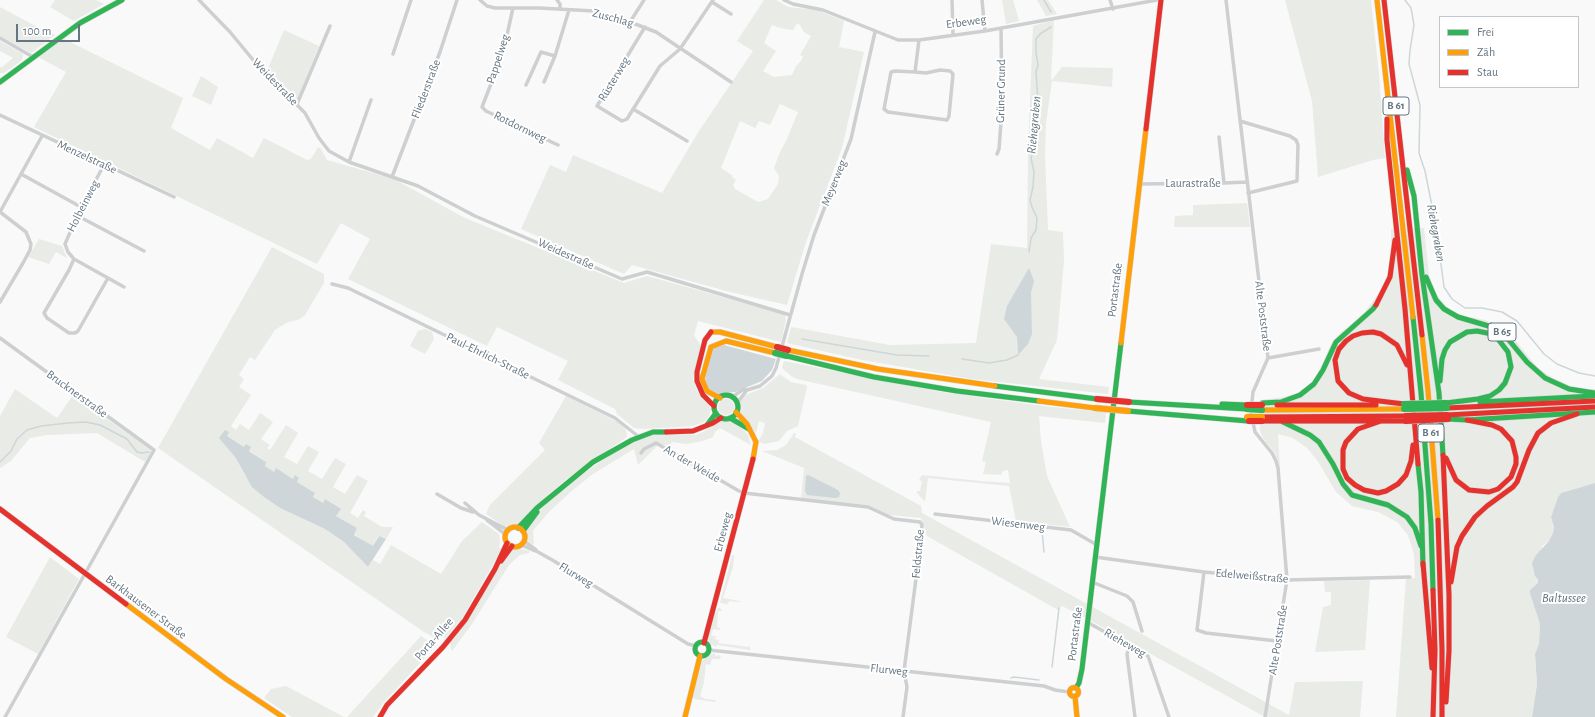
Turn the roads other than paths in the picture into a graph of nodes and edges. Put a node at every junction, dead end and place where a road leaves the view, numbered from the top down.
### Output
1 (121, 0) edge
2 (199, 0) edge
3 (412, 0) edge
4 (457, 0) edge
5 (480, 0) edge
6 (558, 0) edge
7 (644, 0) edge
8 (784, 0) edge
9 (802, 0) edge
10 (952, 0) edge
11 (982, 0) edge
12 (1110, 0) edge
13 (1157, 0) edge
14 (1160, 0) edge
15 (1226, 0) edge
16 (1377, 0) edge
17 (1384, 0) edge
18 (712, 1) edge
19 (800, 5) junction
20 (513, 8) junction
21 (560, 9) junction
22 (1113, 9) junction
23 (570, 10) junction
24 (731, 14) dead end
25 (630, 22) junction
26 (330, 26) dead end
27 (645, 27) junction
28 (1001, 28) junction
29 (985, 30) junction
30 (875, 32) junction
31 (953, 35) junction
32 (0, 38) edge
33 (919, 40) junction
34 (680, 48) junction
35 (393, 54) dead end
36 (556, 56) junction
37 (33, 57) junction
38 (915, 72) junction
39 (0, 82) edge
40 (544, 82) dead end
41 (731, 82) dead end
42 (526, 85) dead end
43 (1388, 97) junction
44 (371, 100) dead end
45 (297, 104) junction
46 (482, 108) joint
47 (633, 109) junction
48 (0, 115) edge
49 (1240, 121) junction
50 (42, 136) junction
51 (1219, 137) dead end
52 (687, 141) dead end
53 (558, 145) dead end
54 (1401, 149) junction
55 (997, 154) dead end
56 (349, 162) junction
57 (104, 165) junction
58 (20, 174) junction
59 (392, 177) junction
60 (1247, 182) junction
61 (1224, 183) junction
62 (1139, 184) junction
63 (1248, 193) junction
64 (174, 197) dead end
65 (81, 207) junction
66 (0, 212) edge
67 (78, 216) junction
68 (1396, 225) junction
69 (144, 252) dead end
70 (74, 259) junction
71 (1421, 262) junction
72 (108, 278) junction
73 (332, 284) dead end
74 (124, 286) dead end
75 (0, 302) edge
76 (790, 315) junction
77 (0, 338) edge
78 (776, 350) junction
79 (1319, 350) dead end
80 (788, 353) junction
81 (1268, 358) junction
82 (1409, 372) junction
83 (747, 390) junction
84 (1439, 393) junction
85 (1595, 394) edge
86 (732, 397) junction
87 (720, 398) junction
88 (1595, 401) edge
89 (737, 403) junction
90 (1447, 405) junction
91 (1262, 406) junction
92 (1404, 407) junction
93 (1595, 407) edge
94 (715, 410) junction
95 (736, 412) junction
96 (1595, 412) edge
97 (1577, 414) junction
98 (1448, 417) junction
99 (721, 418) junction
100 (730, 418) junction
101 (1406, 418) junction
102 (1262, 419) junction
103 (1467, 420) junction
104 (1381, 421) junction
105 (1284, 422) junction
106 (705, 427) junction
107 (749, 429) junction
108 (1415, 434) junction
109 (1442, 436) junction
110 (639, 437) junction
111 (641, 453) dead end
112 (744, 493) junction
113 (437, 494) dead end
114 (465, 503) dead end
115 (0, 509) edge
116 (474, 512) junction
117 (935, 514) dead end
118 (520, 529) junction
119 (507, 532) junction
120 (522, 543) junction
121 (510, 545) junction
122 (1097, 545) junction
123 (1095, 557) junction
124 (1424, 566) junction
125 (1204, 572) junction
126 (85, 574) junction
127 (1410, 577) dead end
128 (1287, 580) junction
129 (1092, 582) junction
130 (1449, 595) junction
131 (1087, 622) junction
132 (1142, 631) dead end
133 (1278, 641) junction
134 (704, 643) junction
135 (1130, 645) junction
136 (696, 646) junction
137 (709, 650) junction
138 (700, 656) junction
139 (904, 671) junction
140 (1434, 681) junction
141 (1076, 688) junction
142 (1069, 692) junction
143 (1076, 696) junction
144 (5, 717) edge
145 (283, 717) edge
146 (380, 717) edge
147 (685, 717) edge
148 (903, 717) edge
149 (1076, 717) edge
150 (1135, 717) edge
151 (1169, 717) edge
152 (1265, 717) edge
153 (1433, 717) edge
154 (1442, 717) edge

1 - 37 main road
2 - 45 street, Weidestraße
3 - 35 street
4 - 59 street, Fliederstraße
5 - 20 street, Zuschlag
6 - 21 street
7 - 25 street
8 - 19 street, Erbeweg
9 - 19 street
10 - 31 street
11 - 29 street
12 - 22 street
13 - 22 street, Erbeweg
14 - 62 main road, Portastraße
15 - 49 street, Alte Poststraße
16 - 43 main road, B 61
17 - 54 main road, B 61
18 - 24 street
18 - 34 street, Rüsterweg
19 - 30 street, Erbeweg
20 - 21 street, Zuschlag
20 - 46 street, Pappelweg
21 - 23 street, Zuschlag
22 - 28 street, Erbeweg
23 - 25 street, Zuschlag
23 - 36 street
25 - 27 street, Zuschlag
26 - 45 street
27 - 34 street, Zuschlag
27 - 47 street, Rüsterweg
28 - 29 street, Erbeweg
28 - 55 street, Grüner Grund
29 - 31 street, Erbeweg
30 - 33 street, Erbeweg
30 - 76 street, Meyerweg
31 - 33 street, Erbeweg
32 - 37 street
33 - 38 street
34 - 41 street, Zuschlag
34 - 47 street, Rüsterweg
36 - 40 street
36 - 42 street
37 - 39 main road
38 - 38 street
43 - 68 main road
43 - 140 main road, B 61
44 - 56 street
45 - 56 street, Weidestraße
46 - 53 street, Rotdornweg
47 - 52 street
48 - 50 street, Menzelstraße
49 - 60 street, Alte Poststraße
49 - 63 street
50 - 57 street, Menzelstraße
50 - 58 street
51 - 61 street
54 - 71 main road, B 65
54 - 154 main road, B 61
56 - 59 street, Weidestraße
57 - 64 street, Menzelstraße
57 - 65 street, Holbeinweg
58 - 65 street
58 - 66 street
59 - 76 street, Weidestraße
60 - 61 street, Laurastraße
60 - 63 street, Alte Poststraße
61 - 62 street, Laurastraße
62 - 122 main road, Portastraße
63 - 81 street, Alte Poststraße
65 - 67 street, Holbeinweg
66 - 75 street
67 - 69 street
67 - 70 street, Holbeinweg
68 - 82 main road
68 - 91 main road
70 - 72 street
70 - 72 street
71 - 84 main road
71 - 85 main road, B 65
72 - 74 street
73 - 110 street, Paul-Ehrlich-Straße
76 - 83 street, Meyerweg
77 - 126 street, Brucknerstraße
78 - 80 main road, bridge
78 - 87 main road
78 - 94 main road
79 - 81 street
80 - 91 main road, bridge
80 - 102 main road, bridge
81 - 128 street, Alte Poststraße
82 - 92 main road
82 - 108 main road
83 - 86 street
83 - 89 street
84 - 90 main road
84 - 109 main road
85 - 90 main road
86 - 87 main road
86 - 89 main road
87 - 94 main road
88 - 90 main road
89 - 95 main road
90 - 92 main road, bridge
91 - 92 main road
93 - 98 main road
94 - 99 main road
94 - 106 main road
95 - 100 main road
95 - 107 main road, Erbeweg
96 - 97 main road
97 - 103 main road
97 - 130 main road
98 - 101 main road, bridge
98 - 103 main road
99 - 100 main road
99 - 106 main road
100 - 107 main road
101 - 102 main road
101 - 104 main road
102 - 105 main road
103 - 109 main road
104 - 105 main road
104 - 108 main road
105 - 124 main road
106 - 110 main road
107 - 112 main road, Erbeweg
108 - 124 main road
109 - 130 main road
110 - 118 main road
111 - 112 street, An der Weide
112 - 134 main road, Erbeweg
112 - 139 street, Feldstraße
113 - 116 street
114 - 116 street
115 - 126 main road, Barkhausener Straße
116 - 119 street
117 - 122 street, Wiesenweg
118 - 119 main road
118 - 120 main road
119 - 121 main road
120 - 121 main road
120 - 136 street, Flurweg
121 - 146 main road, Porta-Allee
122 - 123 main road, Portastraße
123 - 125 street, Edelweißstraße
123 - 129 main road, Portastraße
124 - 140 main road
125 - 128 street, Edelweißstraße
125 - 133 street
126 - 144 street
126 - 145 main road, Barkhausener Straße
127 - 128 street, Edelweißstraße
128 - 133 street, Alte Poststraße
129 - 131 main road, Portastraße
129 - 132 street
130 - 154 main road
131 - 135 street, Rieheweg
131 - 141 main road, Portastraße
133 - 152 street, Alte Poststraße
134 - 136 main road
134 - 137 main road
135 - 150 street
135 - 151 street, Rieheweg
136 - 138 main road
137 - 138 main road
137 - 139 street, Flurweg
138 - 147 main road
139 - 142 street, Flurweg
139 - 148 street, Feldstraße
140 - 153 main road, B 61
141 - 142 main road
141 - 143 main road
142 - 143 main road
143 - 149 main road

